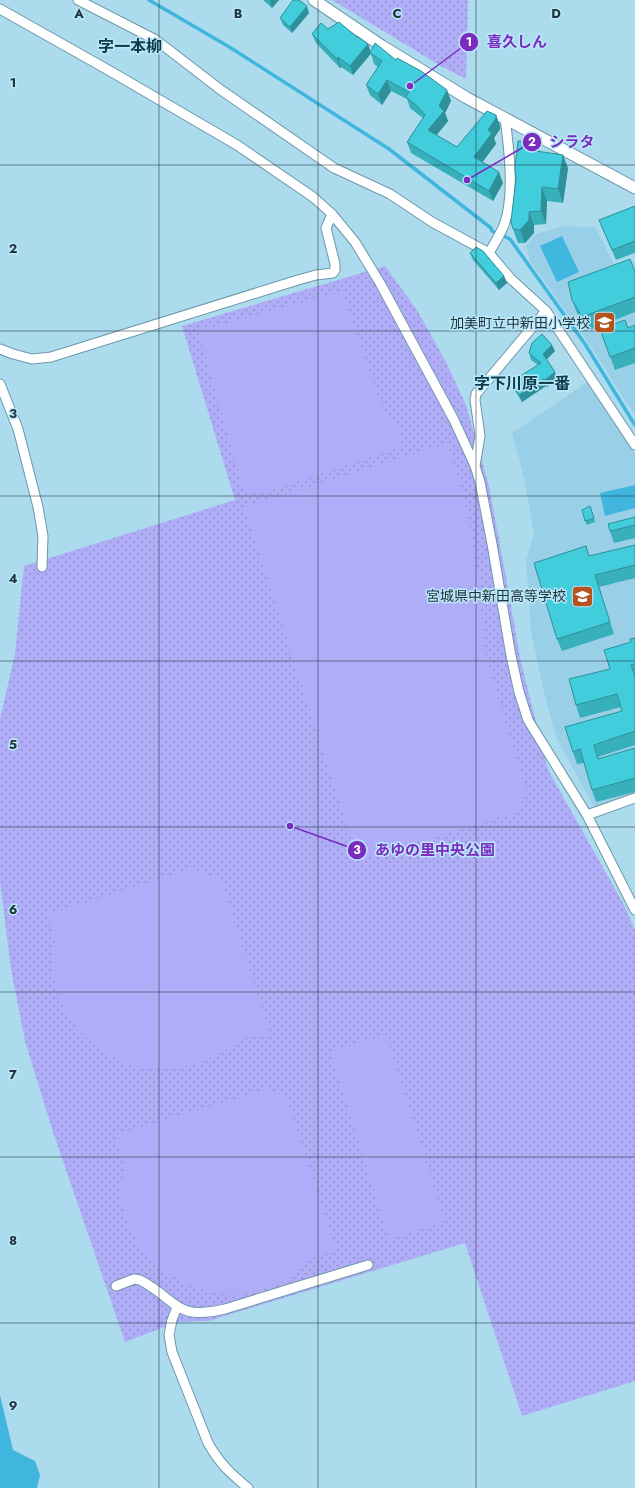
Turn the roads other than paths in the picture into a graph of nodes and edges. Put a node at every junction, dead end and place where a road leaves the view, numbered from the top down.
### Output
1 (78, 0) edge
2 (314, 0) edge
3 (0, 9) edge
4 (505, 118) junction
5 (635, 188) edge
6 (332, 214) junction
7 (489, 252) junction
8 (546, 311) junction
9 (0, 348) edge
10 (0, 384) edge
11 (635, 445) edge
12 (475, 466) junction
13 (42, 567) dead end
14 (635, 798) edge
15 (587, 815) junction
16 (635, 910) edge
17 (368, 1265) dead end
18 (116, 1286) dead end
19 (177, 1307) junction
20 (248, 1488) edge

1 - 7 street
2 - 4 street
3 - 6 street
4 - 5 street
4 - 7 street
6 - 9 street
6 - 12 street
7 - 8 street
8 - 11 street
8 - 12 street
10 - 13 street
12 - 15 street
14 - 15 street
15 - 16 street
17 - 19 street
18 - 19 street
19 - 20 street

